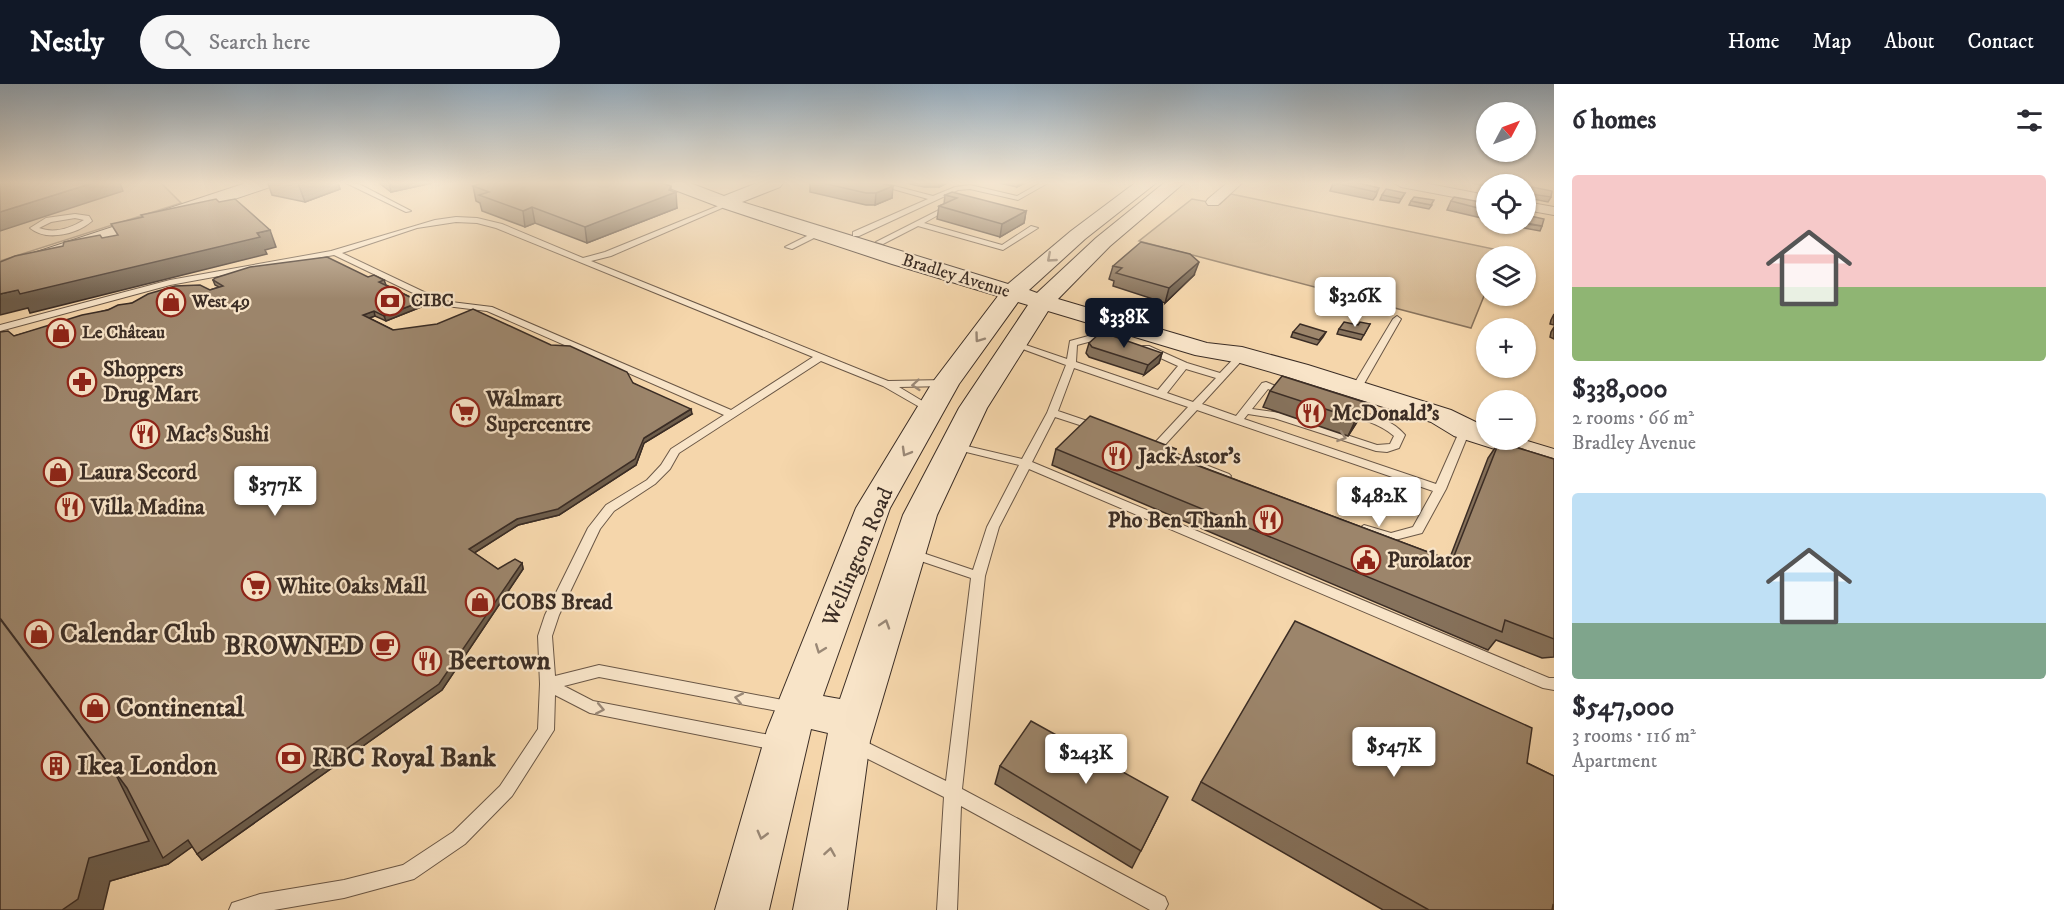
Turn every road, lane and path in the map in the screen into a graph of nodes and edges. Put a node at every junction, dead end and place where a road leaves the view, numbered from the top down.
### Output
1 (46, 222) edge
2 (90, 222) edge
3 (126, 222) edge
4 (438, 222) edge
5 (484, 222) edge
6 (685, 222) edge
7 (789, 222) edge
8 (811, 222) edge
9 (882, 222) edge
10 (920, 222) edge
11 (1096, 222) edge
12 (1127, 222) edge
13 (917, 223) junction
14 (1034, 228) dead end
15 (92, 231) junction
16 (820, 233) junction
17 (856, 234) junction
18 (880, 242) junction
19 (789, 247) dead end
20 (333, 252) junction
21 (583, 260) junction
22 (0, 271) edge
23 (1017, 288) junction
24 (1046, 296) junction
25 (1397, 318) dead end
26 (0, 327) edge
27 (1123, 341) edge
28 (1014, 345) junction
29 (1138, 346) edge
30 (1242, 355) junction
31 (819, 358) junction
32 (1071, 363) junction
33 (1184, 365) junction
34 (1221, 376) junction
35 (887, 384) junction
36 (1356, 389) junction
37 (1161, 393) junction
38 (938, 396) junction
39 (1299, 396) edge
40 (1196, 406) junction
41 (1333, 407) edge
42 (1246, 411) junction
43 (1052, 413) junction
44 (730, 414) junction
45 (1238, 420) junction
46 (1470, 426) edge
47 (1106, 430) edge
48 (1536, 438) edge
49 (1554, 444) edge
50 (954, 446) junction
51 (1526, 450) edge
52 (1554, 459) edge
53 (1028, 464) junction
54 (1242, 482) edge
55 (1440, 489) junction
56 (1350, 524) edge
57 (908, 553) junction
58 (978, 576) junction
59 (548, 684) junction
60 (1554, 684) edge
61 (791, 727) junction
62 (851, 730) junction
63 (953, 793) junction
64 (1158, 903) dead end
65 (239, 910) edge
66 (742, 910) edge
67 (820, 910) edge
68 (947, 910) edge

1 - 15 lane
2 - 15 lane
3 - 15 main road
4 - 20 lane
5 - 21 lane
6 - 21 lane
7 - 16 main road, Bradley Avenue
8 - 17 main road, Bradley Avenue
9 - 17 lane
10 - 13 lane
11 -> 23 main road, Wellington Road
12 - 24 main road, Wellington Road
13 - 14 lane
13 - 18 lane
15 - 22 main road
16 - 19 lane
16 - 23 main road, Bradley Avenue
17 - 18 main road, Bradley Avenue
18 - 23 main road, Bradley Avenue
20 - 26 lane
20 - 44 lane
21 - 31 lane
23 - 24 main road, Bradley Avenue
23 -> 38 main road, Wellington Road
24 - 28 main road, Wellington Road
24 - 30 main road, Bradley Avenue
25 - 36 lane
27 - 32 lane
28 - 32 lane
28 - 50 main road, Wellington Road
29 - 33 lane
30 - 34 lane
30 - 36 main road, Bradley Avenue
31 - 35 lane
31 - 44 lane
32 - 37 lane
32 - 43 lane
33 - 34 lane
33 - 37 lane
34 - 40 lane
35 - 38 lane
38 -> 35 lane
36 - 46 main road, Bradley Avenue
37 - 40 lane
38 -> 61 main road, Wellington Road
39 - 42 lane
40 - 45 lane
40 - 54 lane
42 -> 41 lane
42 - 45 lane
43 - 47 lane
43 - 53 lane
44 - 59 lane
45 - 55 lane
46 - 55 lane
48 - 49 main road
50 - 53 lane
50 - 57 main road, Wellington Road
51 - 52 main road
53 - 58 lane
53 - 60 lane
55 - 56 lane
57 - 58 lane
62 -> 57 main road, Wellington Road
58 - 63 lane
59 -> 61 lane
61 -> 59 lane
59 - 65 lane
61 - 62 main road
61 -> 66 main road, Wellington Road
62 - 63 lane
67 -> 62 main road, Wellington Road
63 - 64 lane
63 - 68 lane

